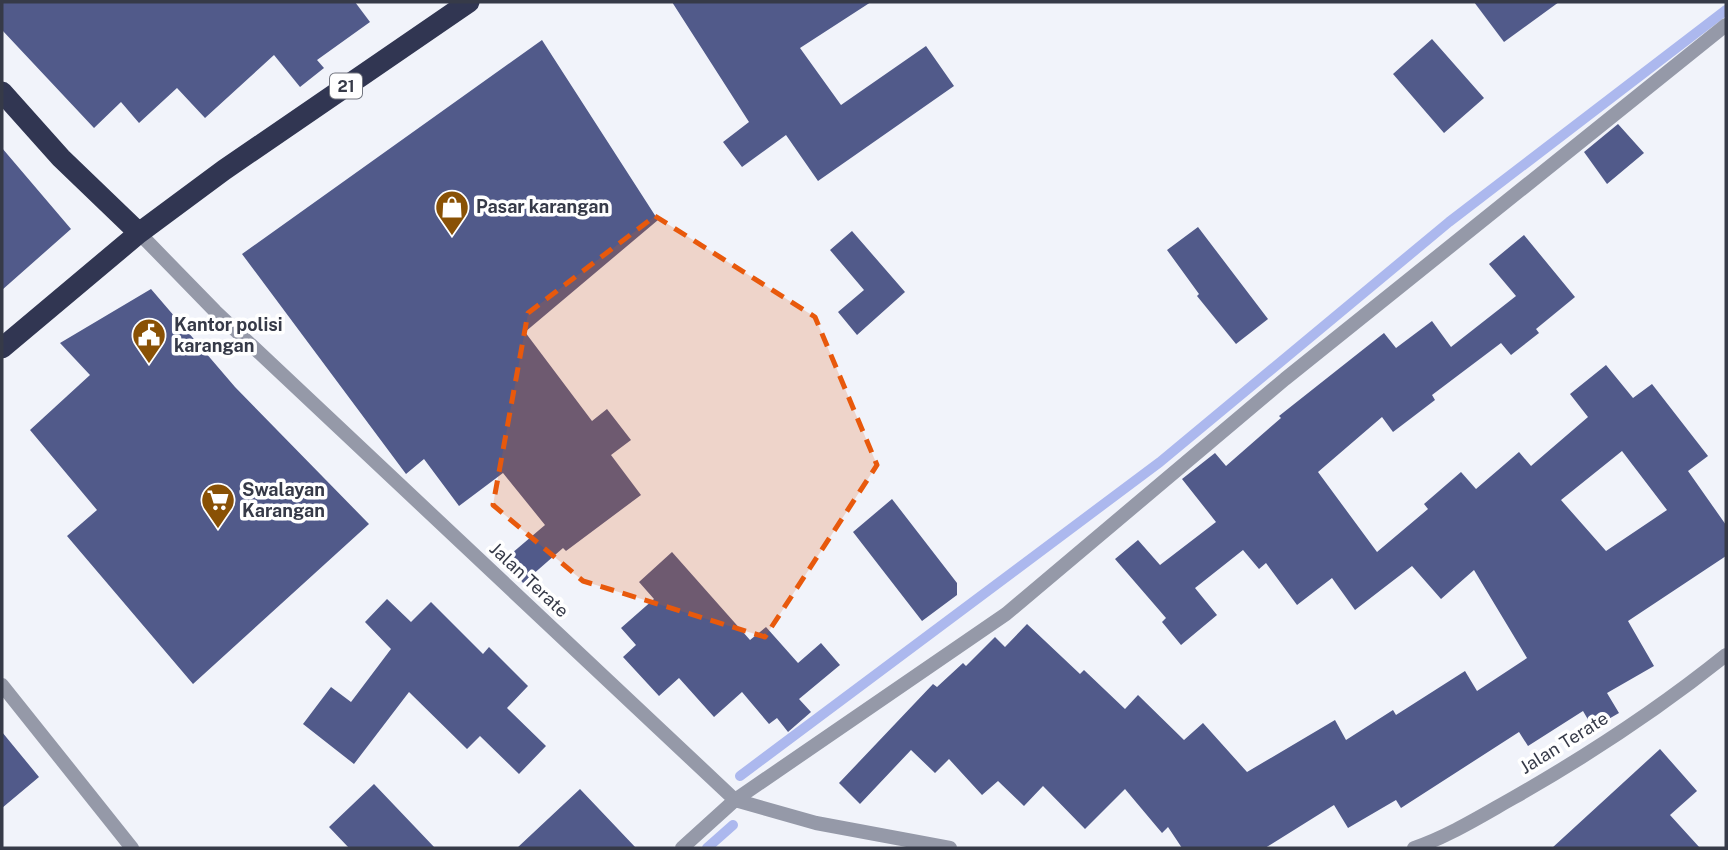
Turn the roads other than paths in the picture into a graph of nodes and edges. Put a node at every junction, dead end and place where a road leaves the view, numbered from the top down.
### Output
1 (469, 2) edge
2 (1726, 26) edge
3 (2, 92) edge
4 (139, 233) junction
5 (2, 348) edge
6 (1726, 655) edge
7 (2, 685) edge
8 (735, 800) junction
9 (132, 848) edge
10 (682, 848) edge
11 (950, 848) edge
12 (1414, 848) edge

1 - 4 highway, 21
2 - 8 street
3 - 4 highway
4 - 5 highway
4 - 8 street, Jalan Terate
6 - 12 street, Jalan Terate
7 - 9 street
8 - 10 street
8 - 11 street, Jalan Terate

